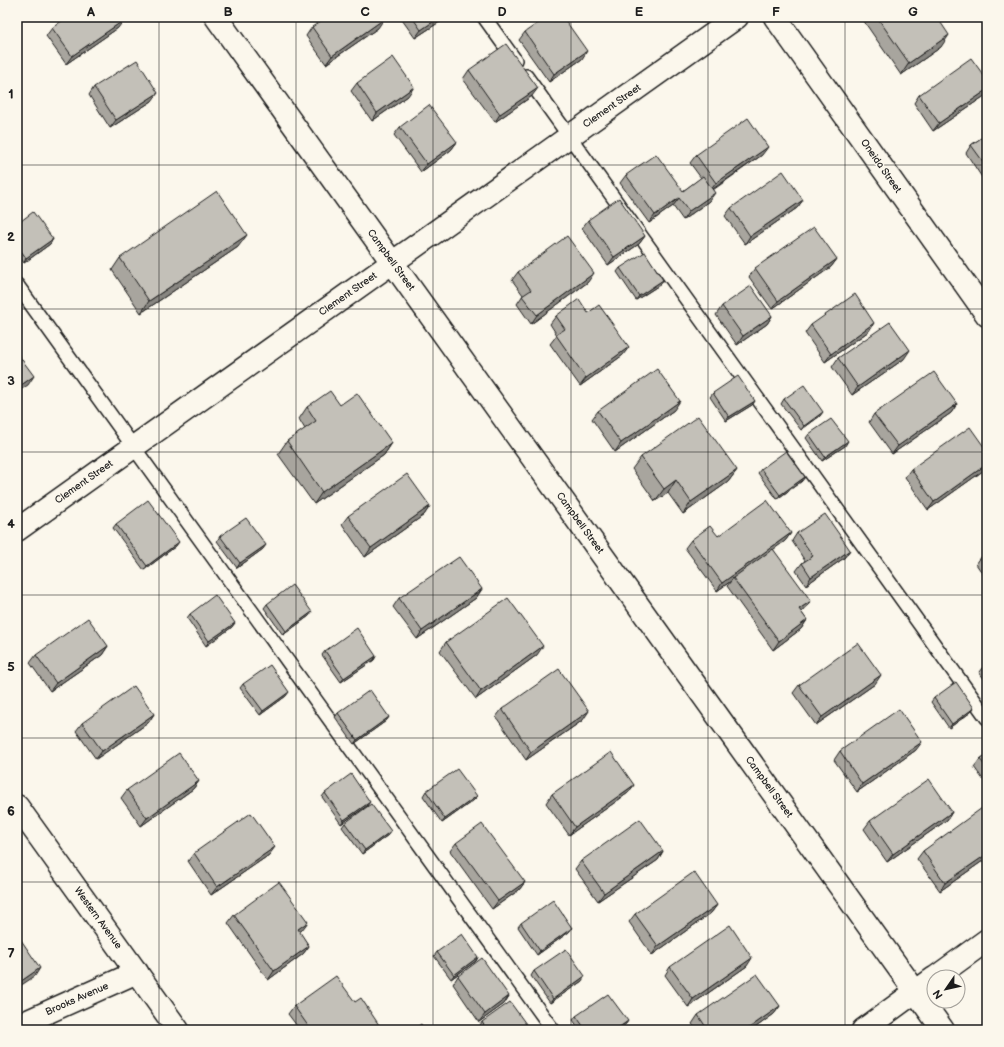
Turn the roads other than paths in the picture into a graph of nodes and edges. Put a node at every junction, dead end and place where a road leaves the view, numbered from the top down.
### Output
1 (216, 17) edge
2 (484, 17) edge
3 (737, 17) edge
4 (775, 17) edge
5 (569, 137) junction
6 (393, 262) junction
7 (17, 285) edge
8 (987, 315) edge
9 (134, 447) junction
10 (17, 530) edge
11 (987, 718) edge
12 (17, 806) edge
13 (987, 940) edge
14 (947, 969) edge
15 (137, 972) junction
16 (926, 985) edge
17 (916, 992) junction
18 (17, 1026) edge
19 (178, 1030) edge
20 (553, 1030) edge
21 (863, 1030) edge
22 (943, 1030) edge

1 - 6 street, Campbell Street
2 - 5 lane
3 - 5 street, Clement Street
4 - 8 street, Oneida Street
5 - 6 street, Clement Street
5 - 11 lane
6 - 9 street, Clement Street
6 - 17 street, Campbell Street
7 - 9 lane
9 - 10 street, Clement Street
9 - 20 lane
12 - 15 street, Western Avenue
13 - 14 street
15 - 18 street, Brooks Avenue
15 - 19 street, Western Avenue
16 - 17 street
17 - 21 street
17 - 22 street, Campbell Street

